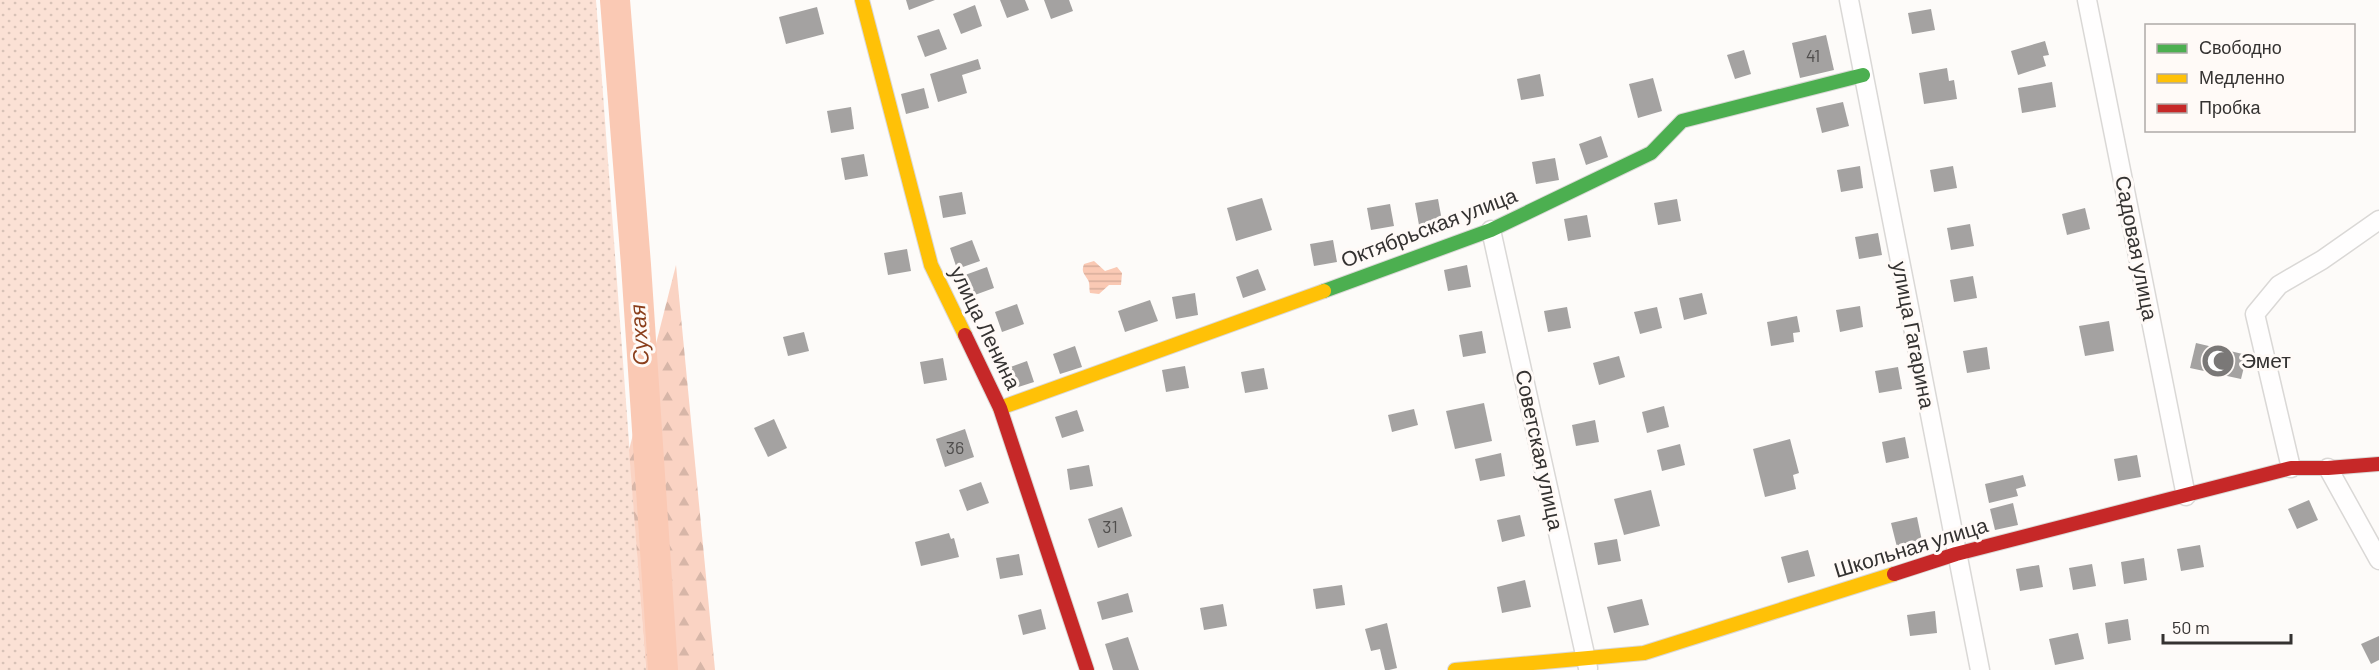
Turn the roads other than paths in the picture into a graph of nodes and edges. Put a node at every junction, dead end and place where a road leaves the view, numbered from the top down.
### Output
1 (862, 0) edge
2 (1849, 0) edge
3 (2087, 0) edge
4 (1863, 75) junction
5 (2379, 220) edge
6 (1491, 230) junction
7 (1000, 408) junction
8 (2379, 464) edge
9 (2290, 468) junction
10 (2328, 468) junction
11 (2186, 496) junction
12 (1956, 554) junction
13 (2379, 560) edge
14 (1587, 664) edge
15 (1086, 670) edge
16 (1455, 670) edge
17 (1980, 670) edge

1 - 7 street, улица Ленина
2 - 4 street, улица Гагарина
3 - 11 street, Садовая улица
4 - 6 street, Октябрьская улица
4 - 12 street, улица Гагарина
5 - 9 street
6 - 7 street, Октябрьская улица
6 - 14 street, Советская улица
7 - 15 street, улица Ленина
8 - 10 street, Школьная улица
9 - 10 street, Школьная улица
9 - 11 street, Школьная улица
10 - 13 street
11 - 12 street, Школьная улица
12 - 14 street, Школьная улица
12 - 17 street, улица Гагарина
14 - 16 street, Школьная улица

